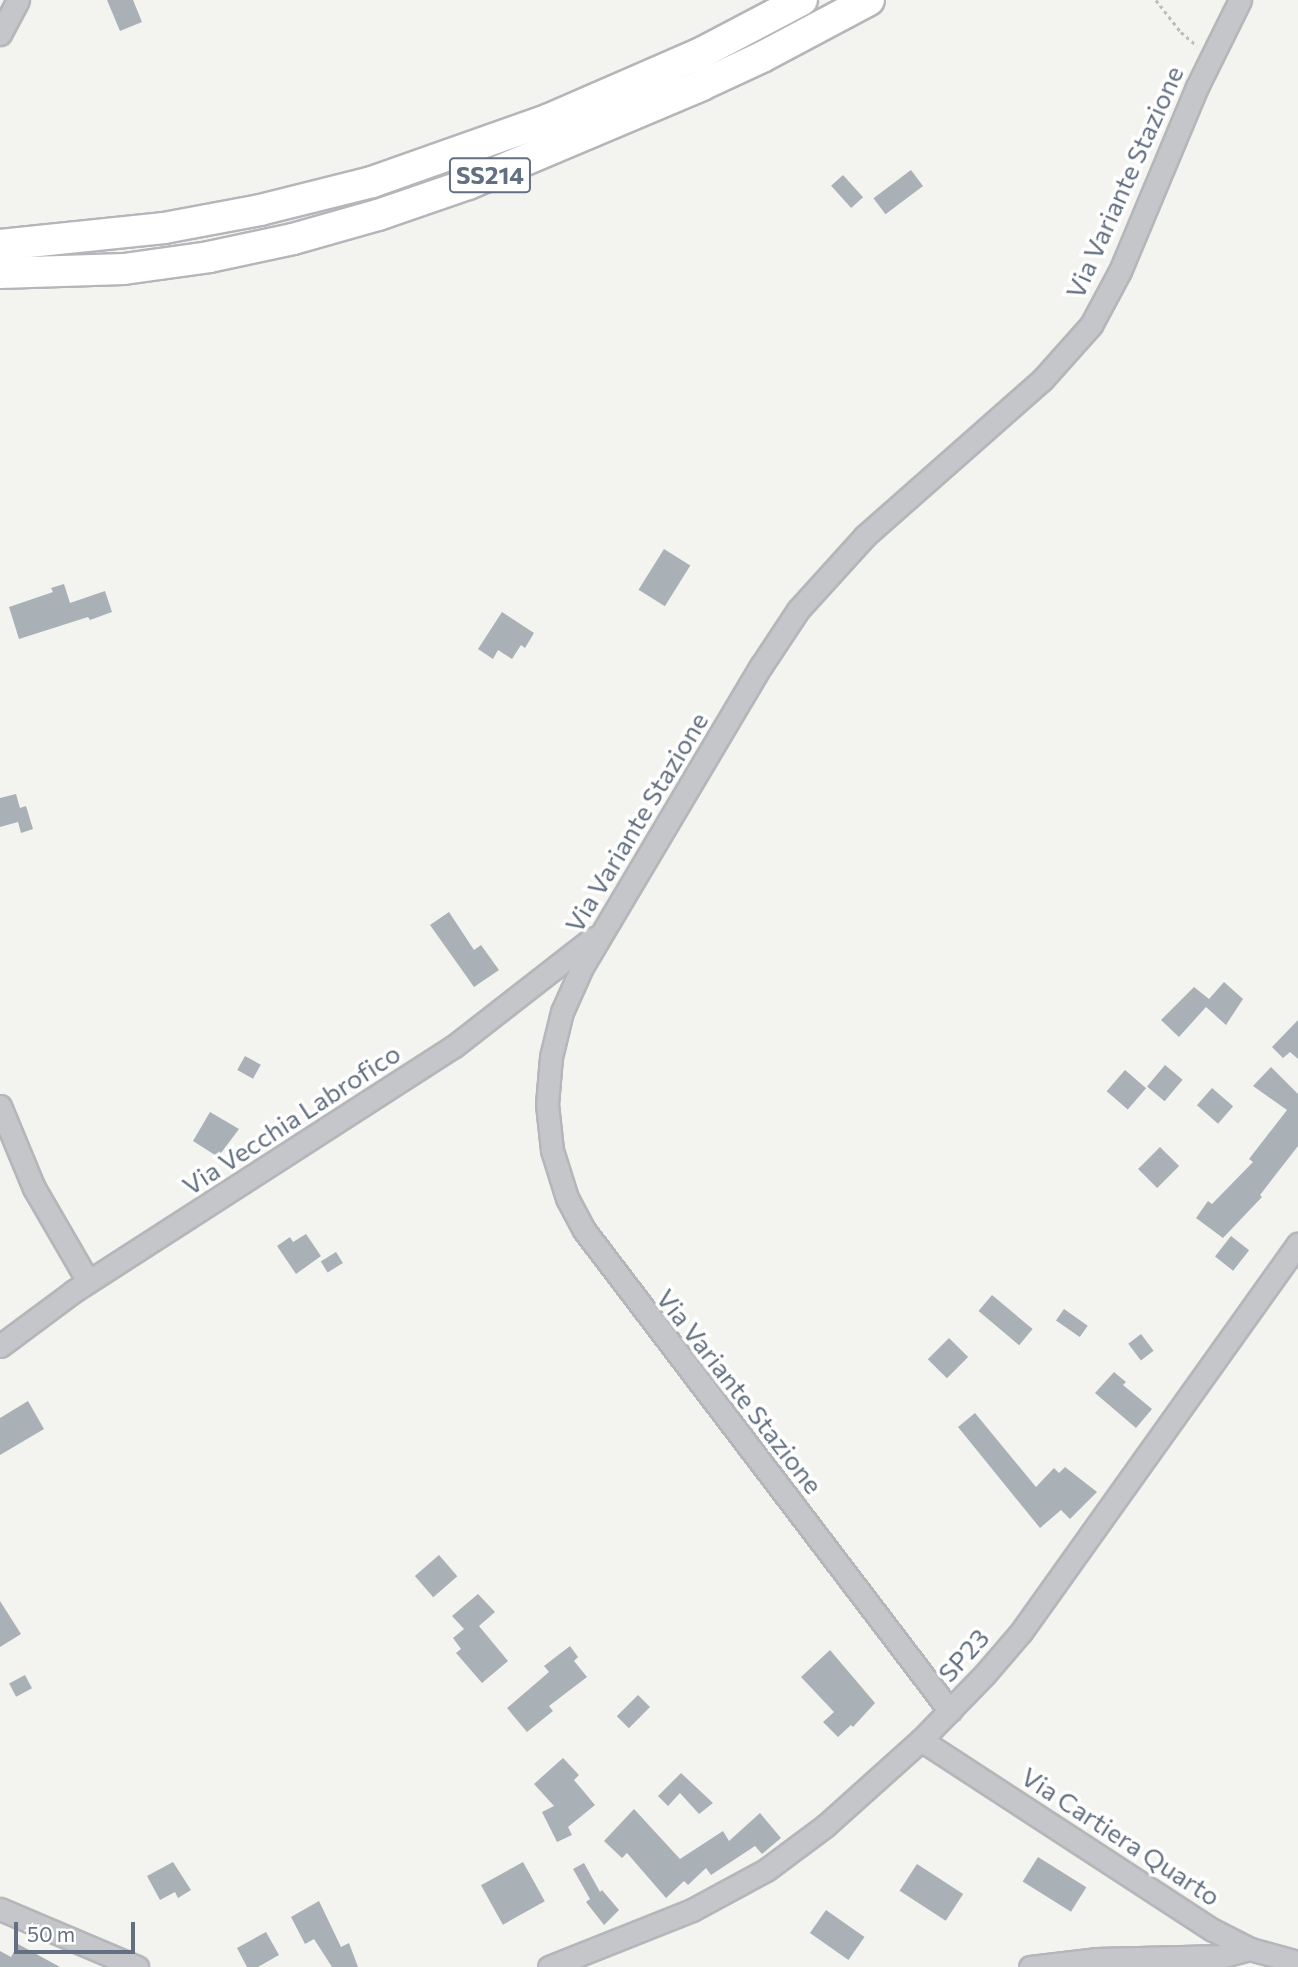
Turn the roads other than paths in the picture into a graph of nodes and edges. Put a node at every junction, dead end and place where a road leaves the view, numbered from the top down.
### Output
1 (18, 0) edge
2 (802, 0) edge
3 (869, 0) edge
4 (1240, 0) edge
5 (0, 34) edge
6 (0, 245) edge
7 (0, 273) edge
8 (606, 928) junction
9 (0, 1106) edge
10 (1298, 1244) edge
11 (88, 1281) junction
12 (0, 1346) edge
13 (950, 1711) junction
14 (921, 1740) junction
15 (0, 1909) edge
16 (1250, 1949) junction
17 (1298, 1962) edge
18 (137, 1967) edge
19 (549, 1967) edge
20 (1030, 1967) edge

1 - 5 street
2 - 6 highway, SS214
3 - 7 highway, SS214
4 - 8 street, Via Variante Stazione
8 - 11 street, Via Vecchia Labrofico
8 - 13 street, Via Variante Stazione
9 - 11 street
10 - 13 street, SP23 / SP23
11 - 12 street, Via Vecchia Labrofico
13 - 14 street, SP23 / SP23
14 - 16 street, Via Cartiera Quarto
14 - 19 street, SP23 / SP23
15 - 18 street
16 - 17 street, Via Cartiera Quarto
16 - 20 street

